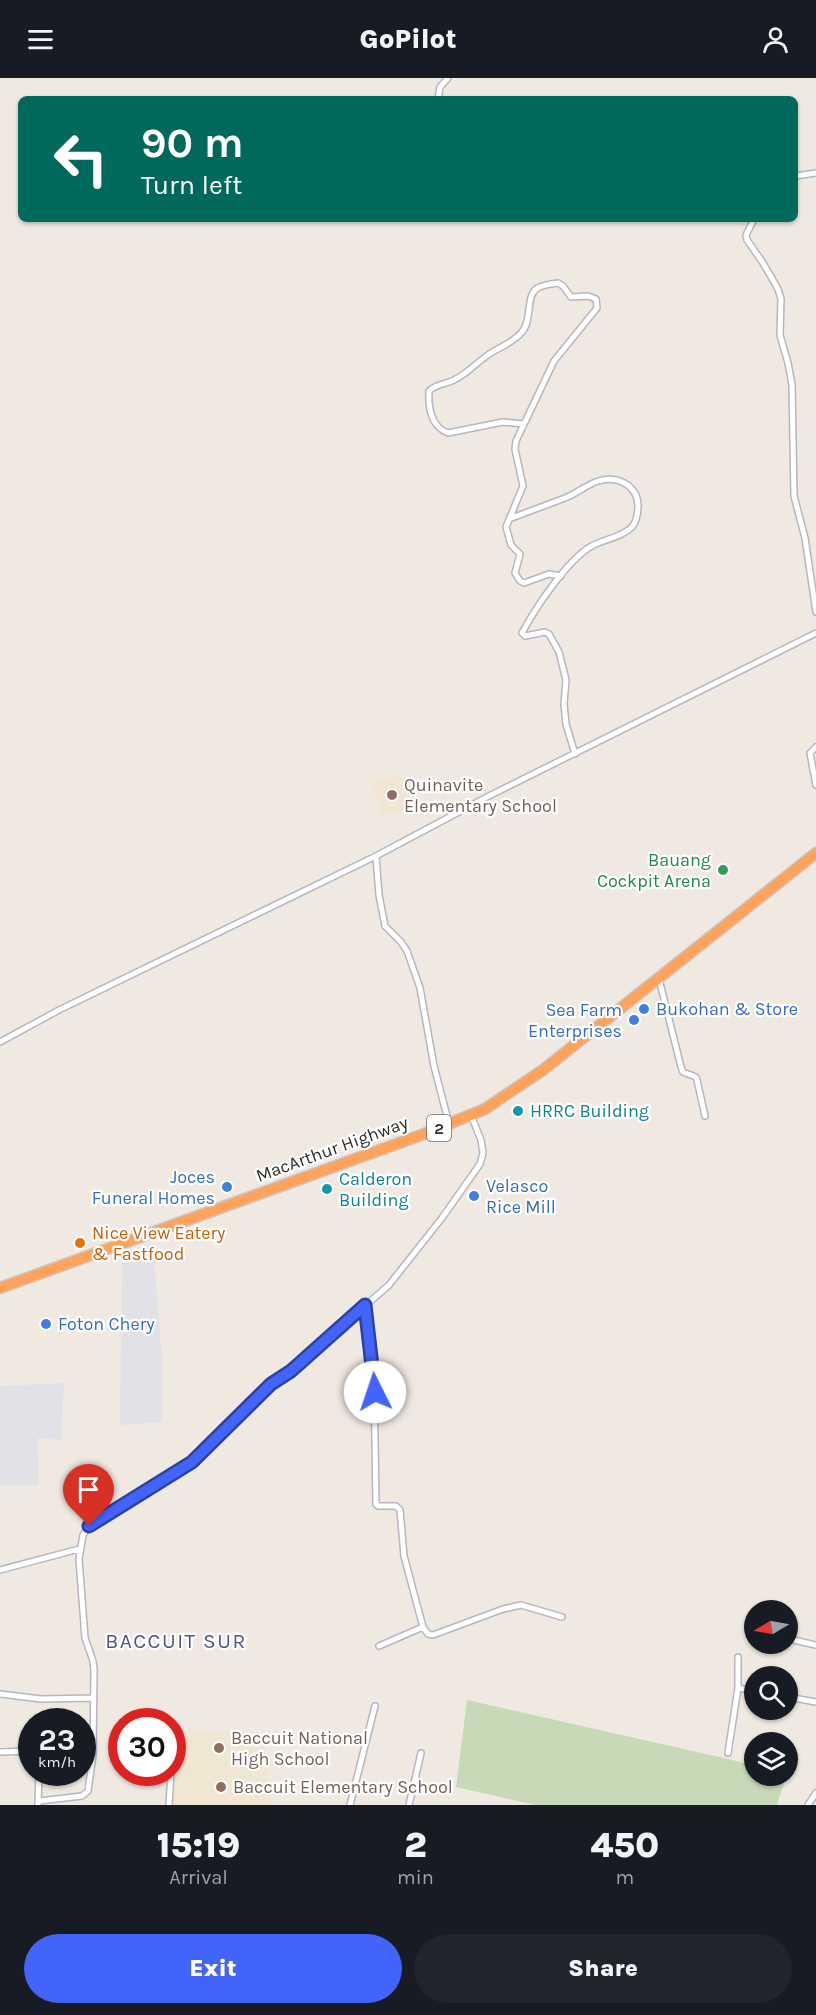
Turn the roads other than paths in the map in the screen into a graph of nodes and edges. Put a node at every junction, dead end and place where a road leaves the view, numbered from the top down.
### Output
1 (448, 78) edge
2 (438, 96) edge
3 (816, 173) edge
4 (798, 176) edge
5 (753, 222) edge
6 (525, 424) junction
7 (508, 520) junction
8 (561, 576) junction
9 (816, 612) edge
10 (816, 633) edge
11 (816, 747) edge
12 (576, 754) junction
13 (816, 785) edge
14 (816, 853) edge
15 (376, 856) junction
16 (658, 978) junction
17 (0, 1042) edge
18 (471, 1115) junction
19 (705, 1116) dead end
20 (449, 1124) junction
21 (0, 1288) edge
22 (365, 1305) junction
23 (80, 1549) junction
24 (0, 1570) edge
25 (562, 1617) dead end
26 (423, 1627) junction
27 (798, 1641) edge
28 (816, 1645) edge
29 (379, 1646) dead end
30 (738, 1658) dead end
31 (738, 1688) junction
32 (744, 1689) edge
33 (0, 1694) edge
34 (94, 1698) junction
35 (798, 1699) edge
36 (816, 1702) edge
37 (375, 1706) dead end
38 (18, 1751) edge
39 (0, 1752) edge
40 (421, 1753) dead end
41 (728, 1753) dead end
42 (39, 1786) edge
43 (170, 1786) edge
44 (816, 1793) edge
45 (38, 1803) edge
46 (169, 1805) edge
47 (350, 1805) edge
48 (410, 1805) edge
49 (808, 1805) edge

1 - 2 street
3 - 4 street
5 - 9 street
6 - 6 street
6 - 7 street
7 - 8 street
7 - 8 street
8 - 12 street
10 - 12 street
11 - 13 street
12 - 15 street
14 - 16 highway, MacArthur Highway / 2
15 - 17 street
15 - 20 street
16 - 18 highway, MacArthur Highway / 2
16 - 19 street
18 - 20 highway, MacArthur Highway / 2
18 - 22 street
20 - 21 highway, MacArthur Highway / 2
22 - 23 street
22 - 26 street
23 - 24 street
23 - 34 street
25 - 26 street
26 - 29 street
27 - 28 street
30 - 31 street
31 - 32 street
31 - 41 street
33 - 34 street
34 - 45 street
35 - 36 street
37 - 47 street
38 - 39 street
40 - 48 street
42 - 45 street
43 - 46 street
44 - 49 street

